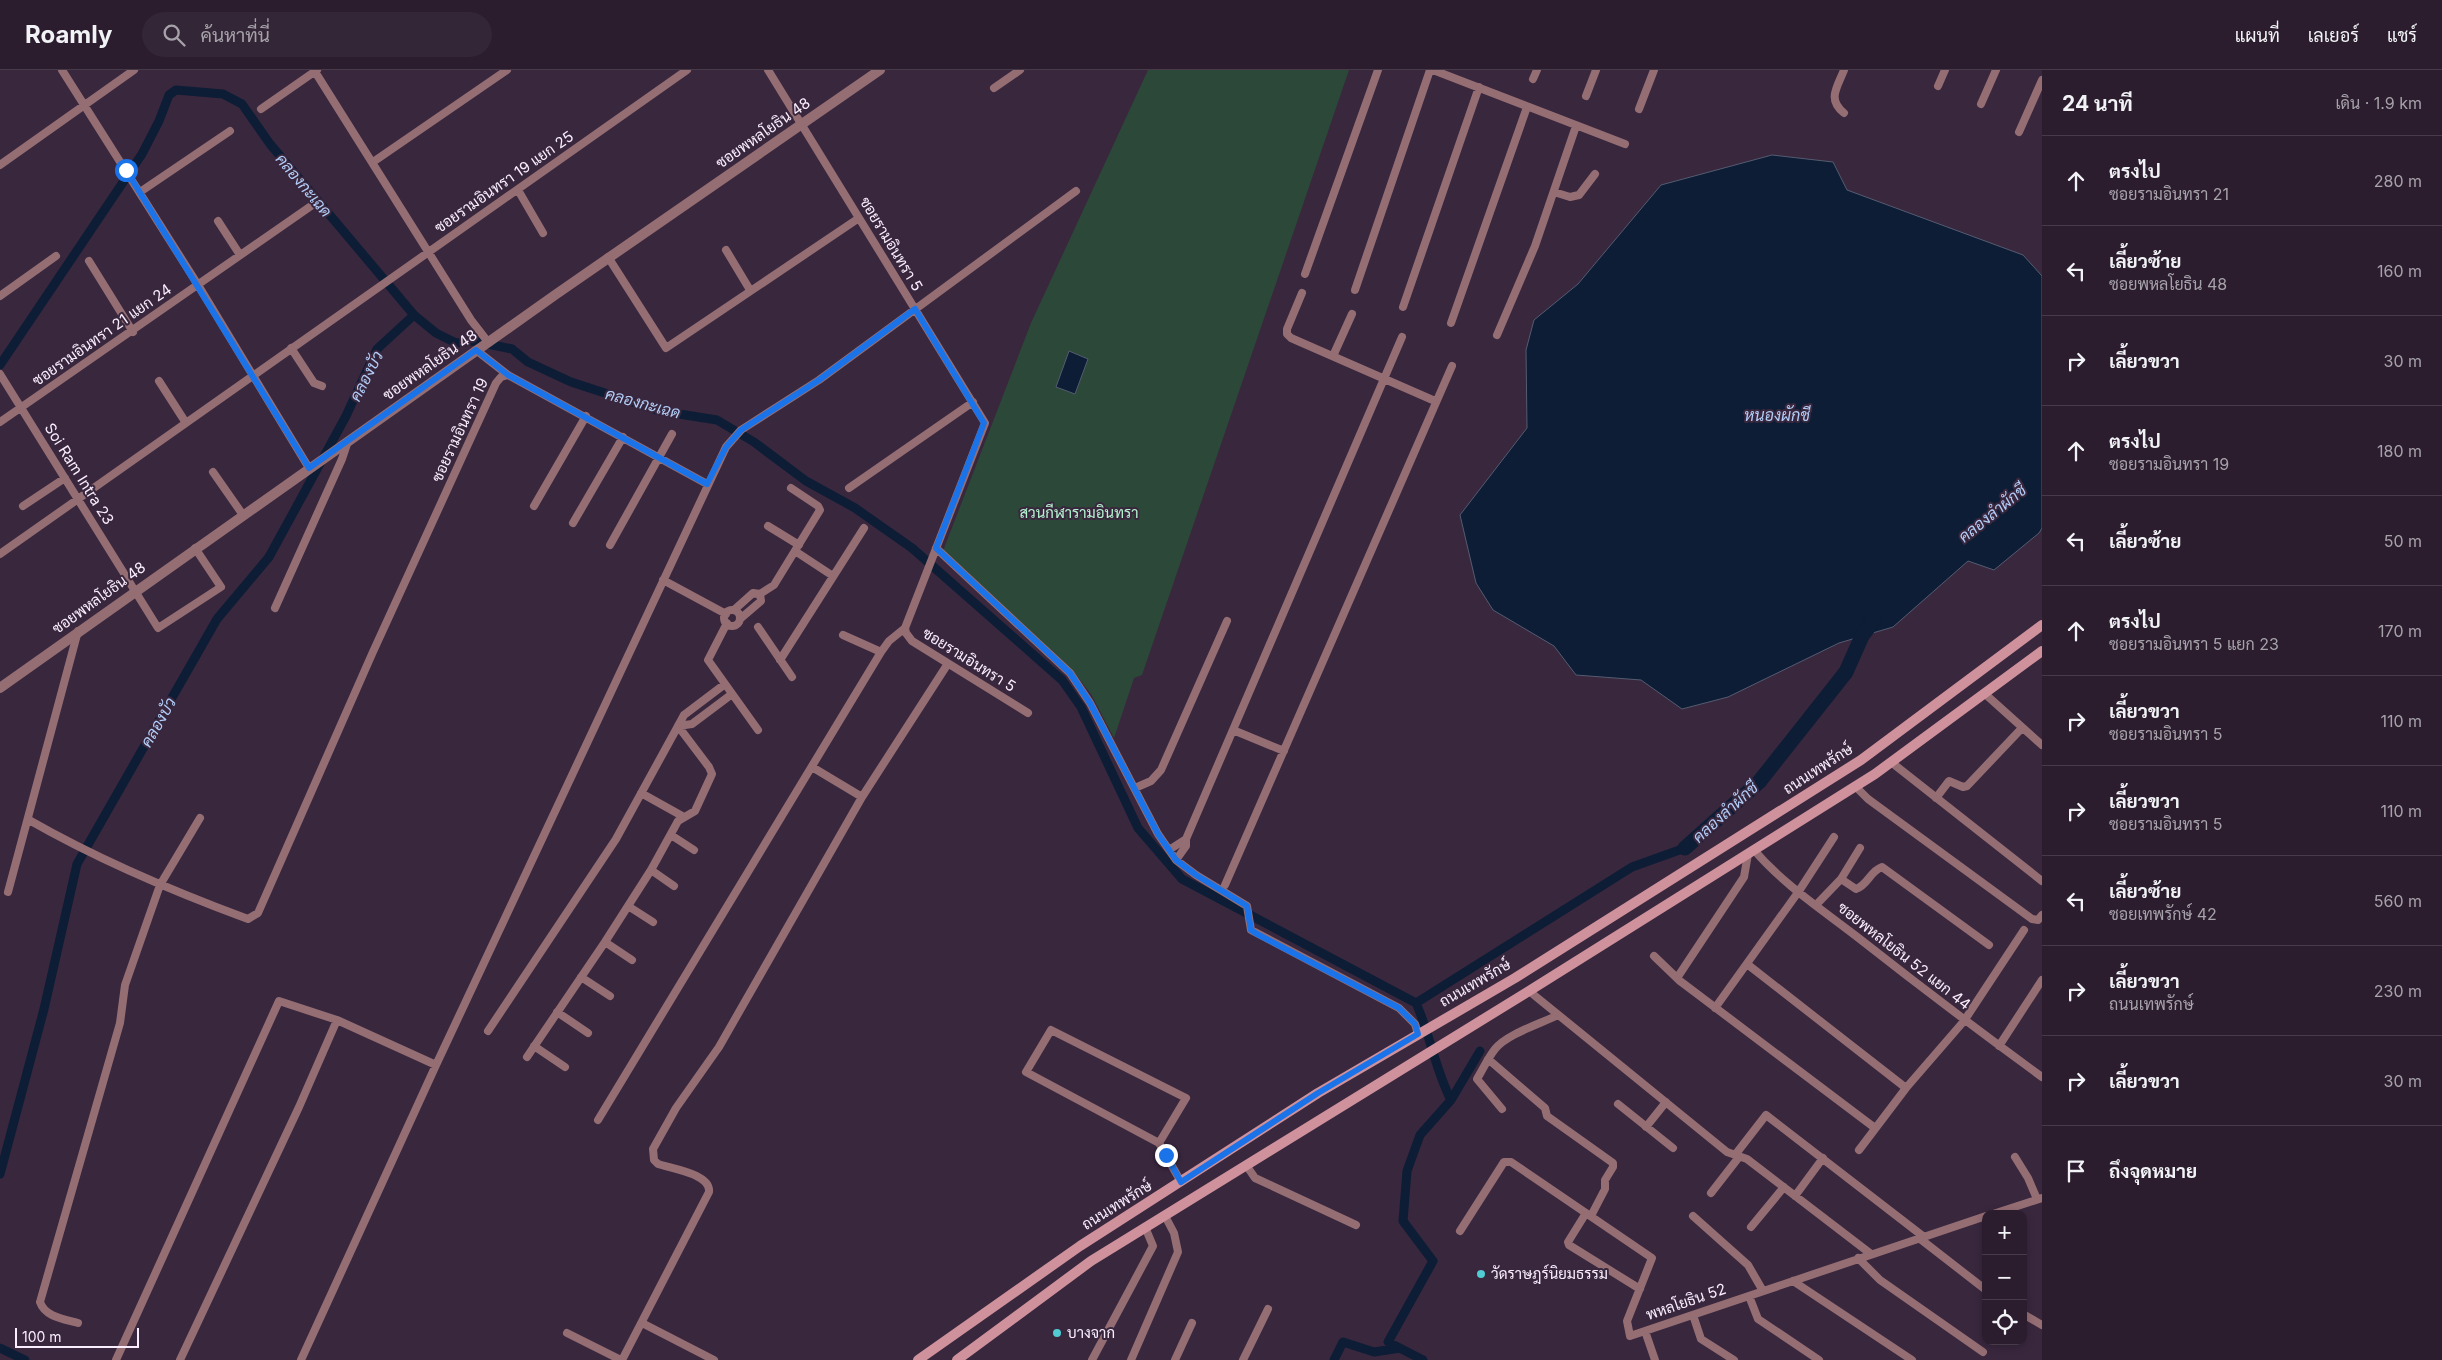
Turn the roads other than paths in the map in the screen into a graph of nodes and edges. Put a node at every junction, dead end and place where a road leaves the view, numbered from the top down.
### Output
1 (62, 70) edge
2 (134, 70) edge
3 (315, 70) edge
4 (507, 70) edge
5 (687, 70) edge
6 (768, 70) edge
7 (880, 70) edge
8 (1020, 70) edge
9 (1378, 70) edge
10 (1432, 70) edge
11 (1537, 70) edge
12 (1596, 70) edge
13 (1654, 70) edge
14 (1844, 70) edge
15 (1945, 70) edge
16 (1996, 70) edge
17 (1533, 79) dead end
18 (2042, 80) edge
19 (1938, 86) dead end
20 (994, 88) dead end
21 (1479, 88) junction
22 (1586, 96) dead end
23 (1981, 104) dead end
24 (84, 105) junction
25 (1528, 107) junction
26 (261, 110) dead end
27 (1639, 110) dead end
28 (1844, 113) dead end
29 (803, 124) junction
30 (1576, 126) junction
31 (230, 131) dead end
32 (2019, 132) dead end
33 (1625, 144) dead end
34 (373, 162) junction
35 (0, 164) edge
36 (1595, 174) dead end
37 (518, 190) junction
38 (1076, 191) dead end
39 (140, 192) junction
40 (1554, 192) junction
41 (311, 206) dead end
42 (859, 218) junction
43 (218, 221) dead end
44 (543, 233) dead end
45 (726, 250) dead end
46 (428, 252) junction
47 (56, 256) dead end
48 (240, 256) junction
49 (608, 257) junction
50 (89, 261) dead end
51 (1305, 274) dead end
52 (198, 285) junction
53 (750, 290) junction
54 (1355, 290) dead end
55 (1302, 293) dead end
56 (0, 296) edge
57 (1403, 307) dead end
58 (915, 309) junction
59 (1352, 314) dead end
60 (1451, 323) dead end
61 (133, 332) junction
62 (1497, 335) dead end
63 (1402, 338) dead end
64 (488, 342) junction
65 (291, 348) junction
66 (476, 350) junction
67 (1333, 356) junction
68 (1452, 366) dead end
69 (253, 375) junction
70 (508, 375) junction
71 (1, 376) edge
72 (1384, 378) junction
73 (159, 380) dead end
74 (322, 386) dead end
75 (973, 402) junction
76 (1434, 402) junction
77 (21, 408) junction
78 (586, 416) junction
79 (0, 422) edge
80 (186, 424) junction
81 (672, 434) dead end
82 (623, 437) junction
83 (348, 441) junction
84 (658, 457) junction
85 (312, 465) junction
86 (213, 472) dead end
87 (65, 478) junction
88 (707, 484) junction
89 (791, 488) dead end
90 (849, 488) dead end
91 (80, 500) junction
92 (23, 506) dead end
93 (534, 506) dead end
94 (243, 514) junction
95 (573, 523) dead end
96 (768, 526) dead end
97 (864, 528) dead end
98 (610, 545) dead end
99 (195, 548) junction
100 (797, 548) junction
101 (936, 548) junction
102 (0, 554) edge
103 (834, 576) junction
104 (663, 580) junction
105 (135, 590) junction
106 (760, 594) junction
107 (275, 608) dead end
108 (734, 610) junction
109 (726, 614) junction
110 (740, 619) junction
111 (1227, 621) dead end
112 (727, 623) junction
113 (2042, 625) edge
114 (758, 627) dead end
115 (905, 628) junction
116 (78, 631) junction
117 (843, 635) dead end
118 (2042, 651) edge
119 (881, 652) junction
120 (780, 660) junction
121 (947, 665) junction
122 (792, 677) dead end
123 (725, 684) junction
124 (0, 688) edge
125 (1984, 693) junction
126 (732, 694) junction
127 (1028, 713) dead end
128 (678, 726) junction
129 (2022, 728) junction
130 (758, 730) dead end
131 (1233, 730) junction
132 (2042, 745) edge
133 (1284, 751) junction
134 (1891, 762) junction
135 (812, 767) junction
136 (1855, 786) junction
137 (1135, 788) junction
138 (641, 793) junction
139 (862, 797) junction
140 (1936, 798) junction
141 (684, 817) junction
142 (200, 818) dead end
143 (29, 820) junction
144 (670, 834) junction
145 (1834, 838) dead end
146 (1186, 839) junction
147 (1860, 848) dead end
148 (694, 850) dead end
149 (1169, 850) junction
150 (1751, 852) junction
151 (1176, 860) junction
152 (650, 870) junction
153 (1840, 879) junction
154 (2042, 881) edge
155 (160, 885) junction
156 (1225, 885) dead end
157 (674, 886) dead end
158 (1799, 891) junction
159 (8, 892) dead end
160 (1816, 905) junction
161 (628, 906) junction
162 (2042, 915) edge
163 (653, 922) dead end
164 (2024, 930) dead end
165 (605, 942) junction
166 (1989, 945) dead end
167 (1654, 956) dead end
168 (632, 960) dead end
169 (1746, 964) junction
170 (581, 977) junction
171 (1677, 978) junction
172 (2042, 980) edge
173 (1529, 992) junction
174 (610, 996) dead end
175 (1715, 1008) junction
176 (557, 1012) junction
177 (1558, 1016) junction
178 (337, 1020) junction
179 (1964, 1020) junction
180 (488, 1031) dead end
181 (1420, 1032) junction
182 (588, 1033) dead end
183 (534, 1046) junction
184 (1999, 1046) junction
185 (527, 1057) dead end
186 (1488, 1059) junction
187 (436, 1065) junction
188 (565, 1067) dead end
189 (2042, 1077) edge
190 (1906, 1088) junction
191 (1666, 1102) junction
192 (1618, 1104) dead end
193 (1502, 1109) dead end
194 (598, 1120) dead end
195 (1646, 1126) junction
196 (1875, 1128) junction
197 (1159, 1143) junction
198 (1673, 1148) dead end
199 (1859, 1150) dead end
200 (1737, 1156) junction
201 (2015, 1157) dead end
202 (1823, 1158) junction
203 (1246, 1165) junction
204 (1181, 1182) junction
205 (1784, 1187) junction
206 (1711, 1193) dead end
207 (1795, 1196) junction
208 (2039, 1198) edge
209 (2004, 1210) edge
210 (1589, 1214) junction
211 (1165, 1216) junction
212 (1693, 1216) dead end
213 (1982, 1217) edge
214 (1356, 1225) dead end
215 (1752, 1226) dead end
216 (1145, 1227) junction
217 (1460, 1231) dead end
218 (1922, 1237) junction
219 (1871, 1254) junction
220 (1858, 1258) junction
221 (1793, 1280) junction
222 (1982, 1287) edge
223 (1640, 1289) junction
224 (1763, 1291) junction
225 (1749, 1296) junction
226 (1268, 1308) dead end
227 (1693, 1315) junction
228 (2027, 1316) edge
229 (78, 1323) dead end
230 (642, 1323) junction
231 (1192, 1323) dead end
232 (2042, 1324) edge
233 (1645, 1331) junction
234 (567, 1333) dead end
235 (1983, 1352) dead end
236 (116, 1360) edge
237 (180, 1360) edge
238 (301, 1360) edge
239 (622, 1360) edge
240 (714, 1360) edge
241 (918, 1360) edge
242 (957, 1360) edge
243 (1092, 1360) edge
244 (1131, 1360) edge
245 (1175, 1360) edge
246 (1243, 1360) edge
247 (1655, 1360) edge
248 (1734, 1360) edge
249 (1819, 1360) edge
250 (1912, 1360) edge

1 - 24 street
2 - 24 street
3 - 26 street
3 - 34 street
4 - 34 street
5 - 37 street, ซอยรามอินทรา 19 แยก 25
6 - 29 street, ซอยรามอินทรา 5
7 - 29 street, ซอยพหลโยธิน 48
8 - 20 street
9 - 51 street
10 - 21 street
10 - 54 street
11 - 17 street
12 - 22 street
13 - 27 street
14 - 28 street
15 - 19 street
16 - 23 street
18 - 32 street
21 - 25 street
21 - 57 street
24 - 35 street
24 - 39 street
25 - 30 street
25 - 60 street
29 - 42 street, ซอยรามอินทรา 5
29 - 49 street, ซอยพหลโยธิน 48
30 - 33 street
30 - 40 street
31 - 39 street
34 - 46 street
36 - 40 street
37 - 44 street
37 - 46 street, ซอยรามอินทรา 19 แยก 25
38 - 58 street
39 - 52 street
40 - 62 street
41 - 48 street, ซอยรามอินทรา 21 แยก 24
42 - 53 street
42 - 58 street, ซอยรามอินทรา 5
43 - 48 street
45 - 53 street
46 - 64 street
46 - 65 street, ซอยรามอินทรา 19 แยก 25
47 - 56 street
48 - 52 street, ซอยรามอินทรา 21 แยก 24
49 - 53 street
49 - 64 street, ซอยพหลโยธิน 48
50 - 61 street
52 - 61 street, ซอยรามอินทรา 21 แยก 24
52 - 69 street
55 - 67 street
58 - 75 street, ซอยรามอินทรา 5
58 - 88 street
59 - 67 street
61 - 77 street, ซอยรามอินทรา 21 แยก 24
63 - 72 street
64 - 66 street, ซอยพหลโยธิน 48
65 - 69 street, ซอยรามอินทรา 19 แยก 25
65 - 74 street
66 - 70 street
66 - 83 street, ซอยพหลโยธิน 48
67 - 72 street
68 - 76 street
69 - 80 street, ซอยรามอินทรา 19 แยก 25
69 - 85 street
70 - 78 street, ซอยรามอินทรา 19
70 - 155 street, ซอยรามอินทรา 19
71 - 77 street, Soi Ram Intra 23
72 - 76 street
72 - 131 street
73 - 80 street
75 - 90 street
75 - 101 street, ซอยรามอินทรา 5
76 - 133 street
77 - 79 street, ซอยรามอินทรา 21 แยก 24
77 - 87 street, Soi Ram Intra 23
78 - 82 street, ซอยรามอินทรา 19
78 - 93 street
80 - 91 street, ซอยรามอินทรา 19 แยก 25
81 - 84 street
82 - 84 street, ซอยรามอินทรา 19
82 - 95 street
83 - 85 street, ซอยพหลโยธิน 48
83 - 107 street
84 - 88 street, ซอยรามอินทรา 19
84 - 98 street
85 - 94 street, ซอยพหลโยธิน 48
86 - 94 street
87 - 91 street, Soi Ram Intra 23
87 - 92 street
88 - 104 street
89 - 100 street
91 - 102 street, ซอยรามอินทรา 19 แยก 25
91 - 105 street, Soi Ram Intra 23
94 - 99 street, ซอยพหลโยธิน 48
96 - 100 street
97 - 103 street
99 - 105 street, ซอยพหลโยธิน 48
99 - 105 street, Soi Ram Intra 23
100 - 103 street
100 - 106 street
101 - 115 street, ซอยรามอินทรา 5
101 - 137 street
103 - 120 street
104 - 109 street
104 - 187 street
105 - 116 street, ซอยพหลโยธิน 48
106 - 108 street
106 - 110 street
108 - 109 street
108 - 110 street
109 - 112 street
110 - 112 street
111 - 137 street
112 - 123 street
113 - 181 main road, ถนนเทพรักษ์
114 - 120 street
115 - 119 street
115 - 121 street, ซอยรามอินทรา 5
116 - 124 street, ซอยพหลโยธิน 48
116 - 143 street
117 - 119 street
118 - 125 main road
119 - 135 street
120 - 122 street
121 - 127 street, ซอยรามอินทรา 5
121 - 139 street
123 - 126 street
123 - 128 street
125 - 129 street
125 - 134 main road
126 - 128 street
126 - 130 street
128 - 138 street
128 - 141 street
129 - 132 street
129 - 140 street
131 - 133 street
131 - 146 street
133 - 156 street
134 - 136 main road
134 - 140 street
135 - 139 street
135 - 194 street
136 - 150 main road
136 - 162 street
137 - 149 street
138 - 141 street
138 - 180 street
139 - 230 street
140 - 154 street
141 - 144 street
142 - 155 street
143 - 155 street
143 - 159 street
144 - 148 street
144 - 152 street
145 - 158 street
146 - 149 street
146 - 151 street
147 - 153 street
149 - 151 street
150 - 158 street, ซอยพหลโยธิน 52 แยก 44
150 - 171 street
150 - 173 main road
151 - 181 street
152 - 157 street
152 - 161 street
153 - 160 street
153 - 166 street
155 - 229 street
158 - 160 street, ซอยพหลโยธิน 52 แยก 44
158 - 169 street
160 - 179 street, ซอยพหลโยธิน 52 แยก 44
161 - 163 street
161 - 165 street
164 - 179 street
165 - 168 street
165 - 170 street
167 - 171 street
169 - 175 street
169 - 190 street
170 - 174 street
170 - 176 street
171 - 175 street
172 - 184 street
173 - 177 street
173 - 203 main road
175 - 196 street
176 - 182 street
176 - 183 street
177 - 186 street
177 - 191 street
178 - 187 street
178 - 236 street
178 - 237 street
179 - 184 street, ซอยพหลโยธิน 52 แยก 44
179 - 190 street
181 - 204 main road, ถนนเทพรักษ์
183 - 185 street
183 - 188 street
184 - 189 street, ซอยพหลโยธิน 52 แยก 44
186 - 193 street
186 - 210 street
187 - 238 street
190 - 196 street
191 - 195 street
191 - 200 street
192 - 195 street
195 - 198 street
196 - 199 street
197 - 197 street
197 - 204 street
200 - 202 street
200 - 205 street
200 - 206 street
201 - 208 street
202 - 207 street
202 - 218 street
203 - 211 main road
203 - 214 street
204 - 241 main road, ถนนเทพรักษ์
205 - 207 street
205 - 215 street
207 - 219 street
208 - 209 street
210 - 217 street
210 - 223 street, พหลโยธิน 52
210 - 223 street
211 - 216 main road
211 - 244 street
212 - 224 street
213 - 218 street, พหลโยธิน 52
216 - 242 main road
216 - 243 street
218 - 219 street, พหลโยธิน 52
218 - 222 street
219 - 220 street, พหลโยธิน 52
220 - 221 street, พหลโยธิน 52
220 - 235 street
221 - 224 street, พหลโยธิน 52
221 - 250 street
223 - 233 street, พหลโยธิน 52
224 - 225 street, พหลโยธิน 52
225 - 227 street, พหลโยธิน 52
225 - 249 street
226 - 246 street
227 - 233 street, พหลโยธิน 52
227 - 248 street
228 - 232 street
230 - 239 street
230 - 240 street
231 - 245 street
233 - 247 street
234 - 239 street

